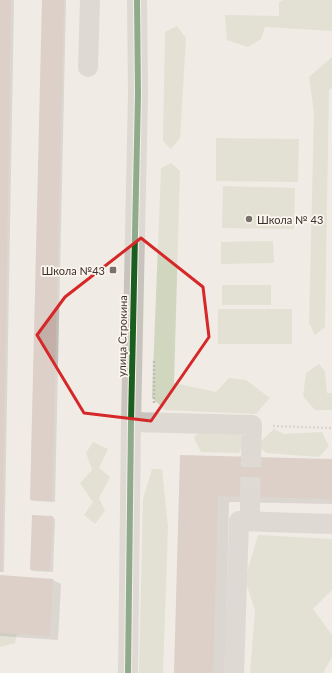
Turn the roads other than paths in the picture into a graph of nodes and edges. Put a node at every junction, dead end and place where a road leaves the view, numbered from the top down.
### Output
1 (90, 0) edge
2 (137, 0) edge
3 (88, 67) dead end
4 (131, 422) junction
5 (251, 457) tunnel mouth
6 (250, 496) tunnel mouth
7 (250, 521) junction
8 (332, 524) edge
9 (128, 673) edge
10 (234, 673) edge

1 - 3 street
2 - 4 street, улица Строкина
4 - 5 street
4 - 9 street, улица Строкина
6 - 7 street
7 - 8 street
7 - 10 street

